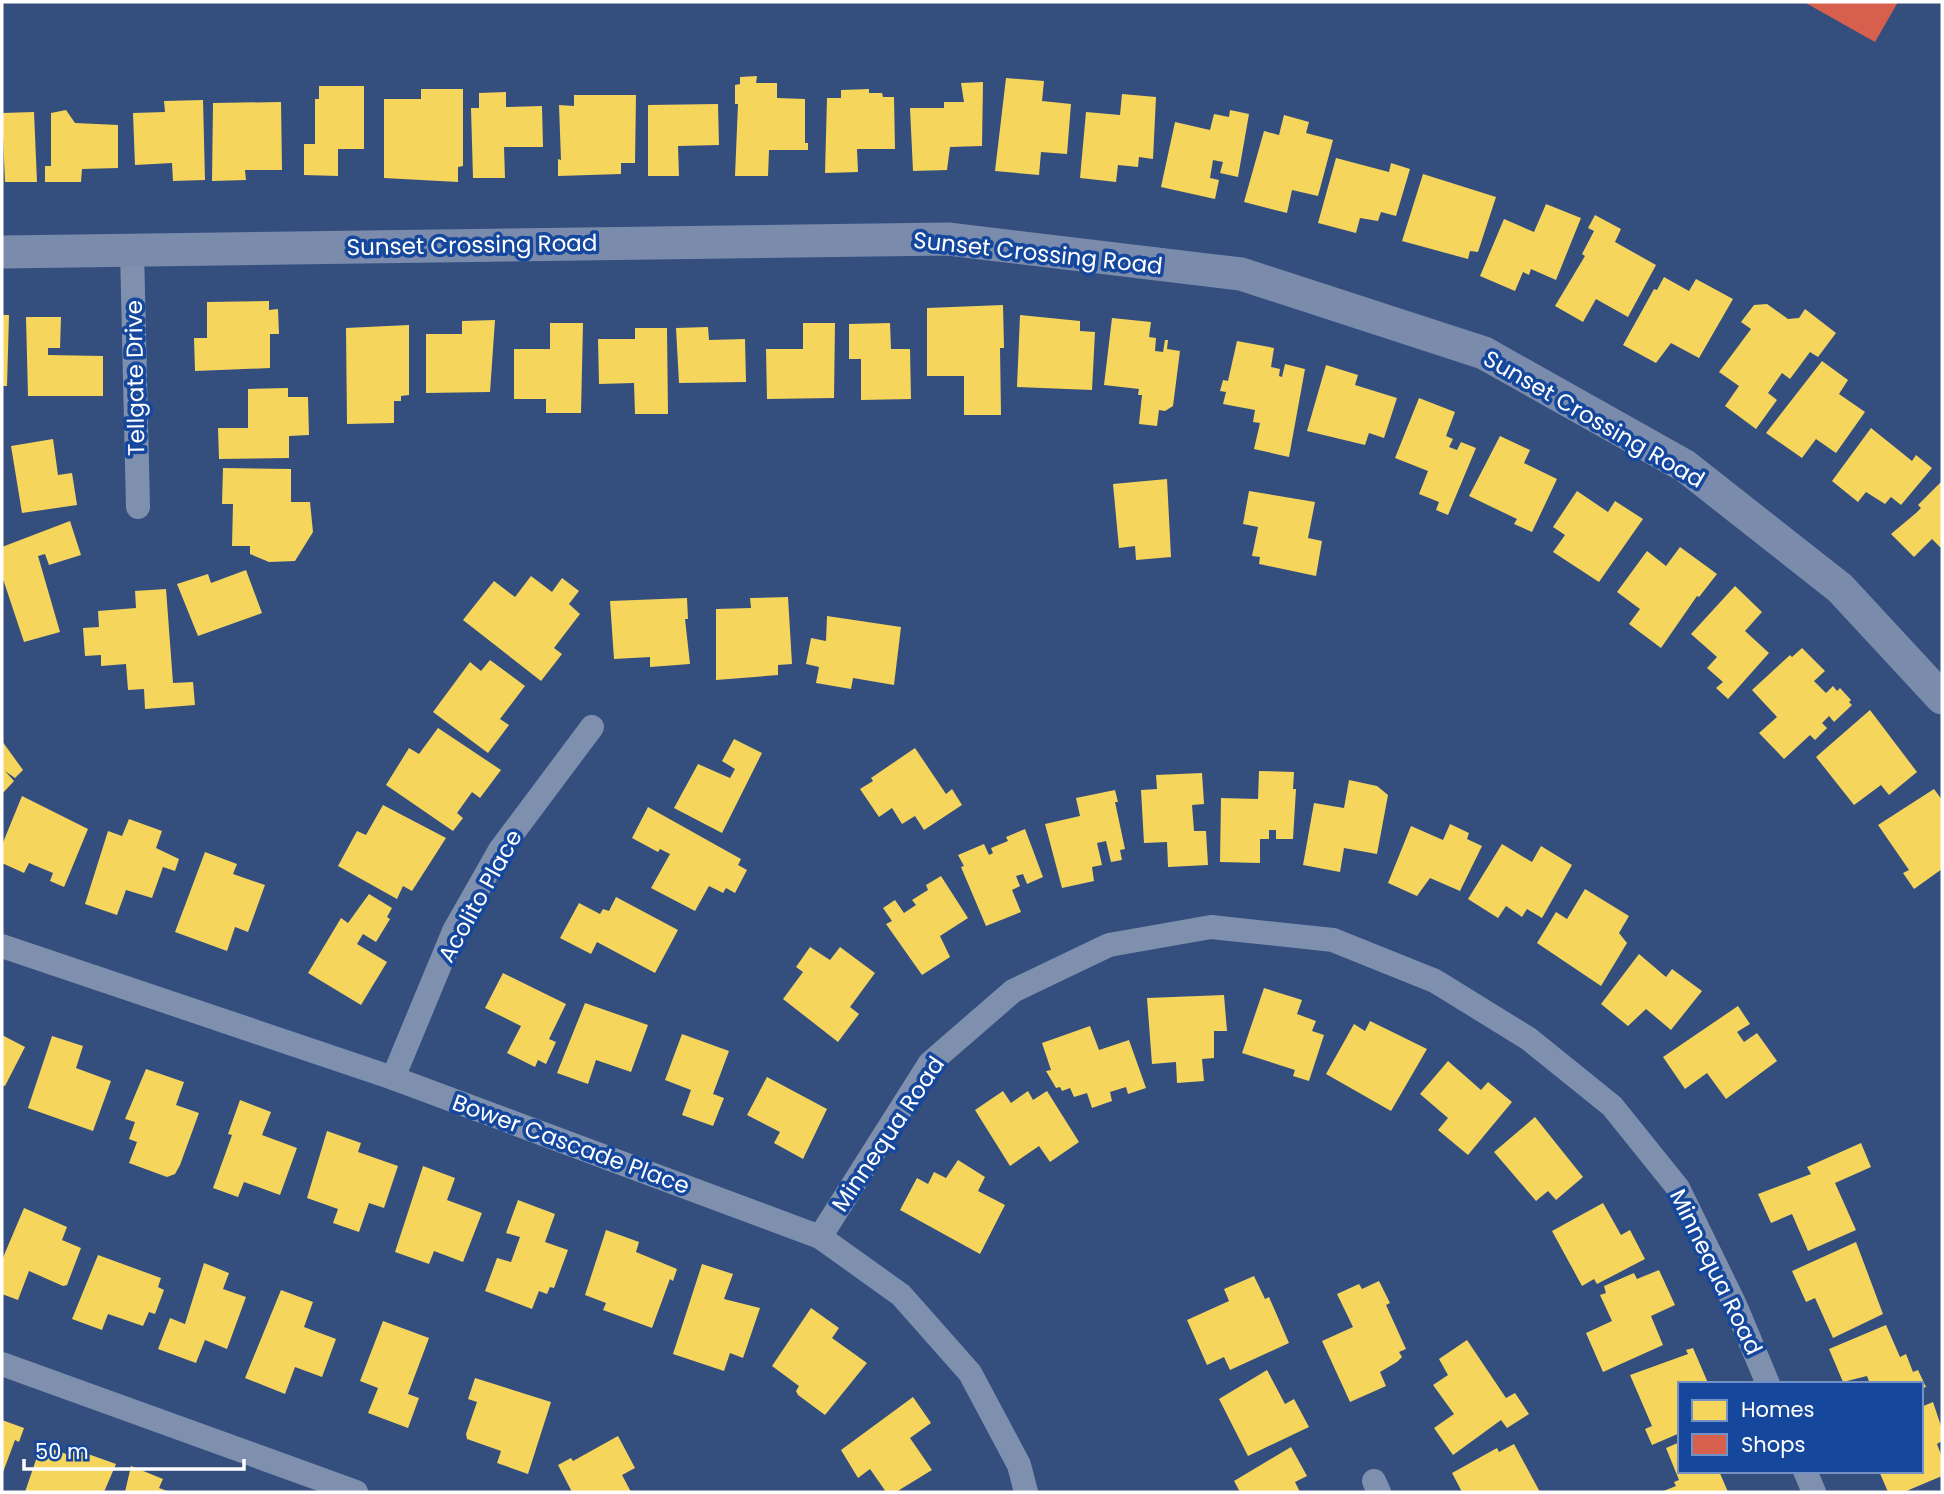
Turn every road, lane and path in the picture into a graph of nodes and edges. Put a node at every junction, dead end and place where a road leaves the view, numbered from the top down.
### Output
1 (132, 250) junction
2 (2, 252) edge
3 (138, 507) dead end
4 (1942, 698) edge
5 (592, 727) dead end
6 (2, 946) edge
7 (393, 1078) junction
8 (820, 1237) junction
9 (2, 1364) edge
10 (1767, 1382) edge
11 (1806, 1473) edge
12 (356, 1492) edge
13 (1026, 1492) edge
14 (1814, 1492) edge

1 - 2 street, Sunset Crossing Road
1 - 3 street, Tellgate Drive
1 - 4 street, Sunset Crossing Road
5 - 7 street, Acolito Place
6 - 7 street, Bower Cascade Place
7 - 8 street, Bower Cascade Place
8 - 10 street, Minnequa Road
8 - 13 street, Bower Cascade Place
9 - 12 street
11 - 14 street

